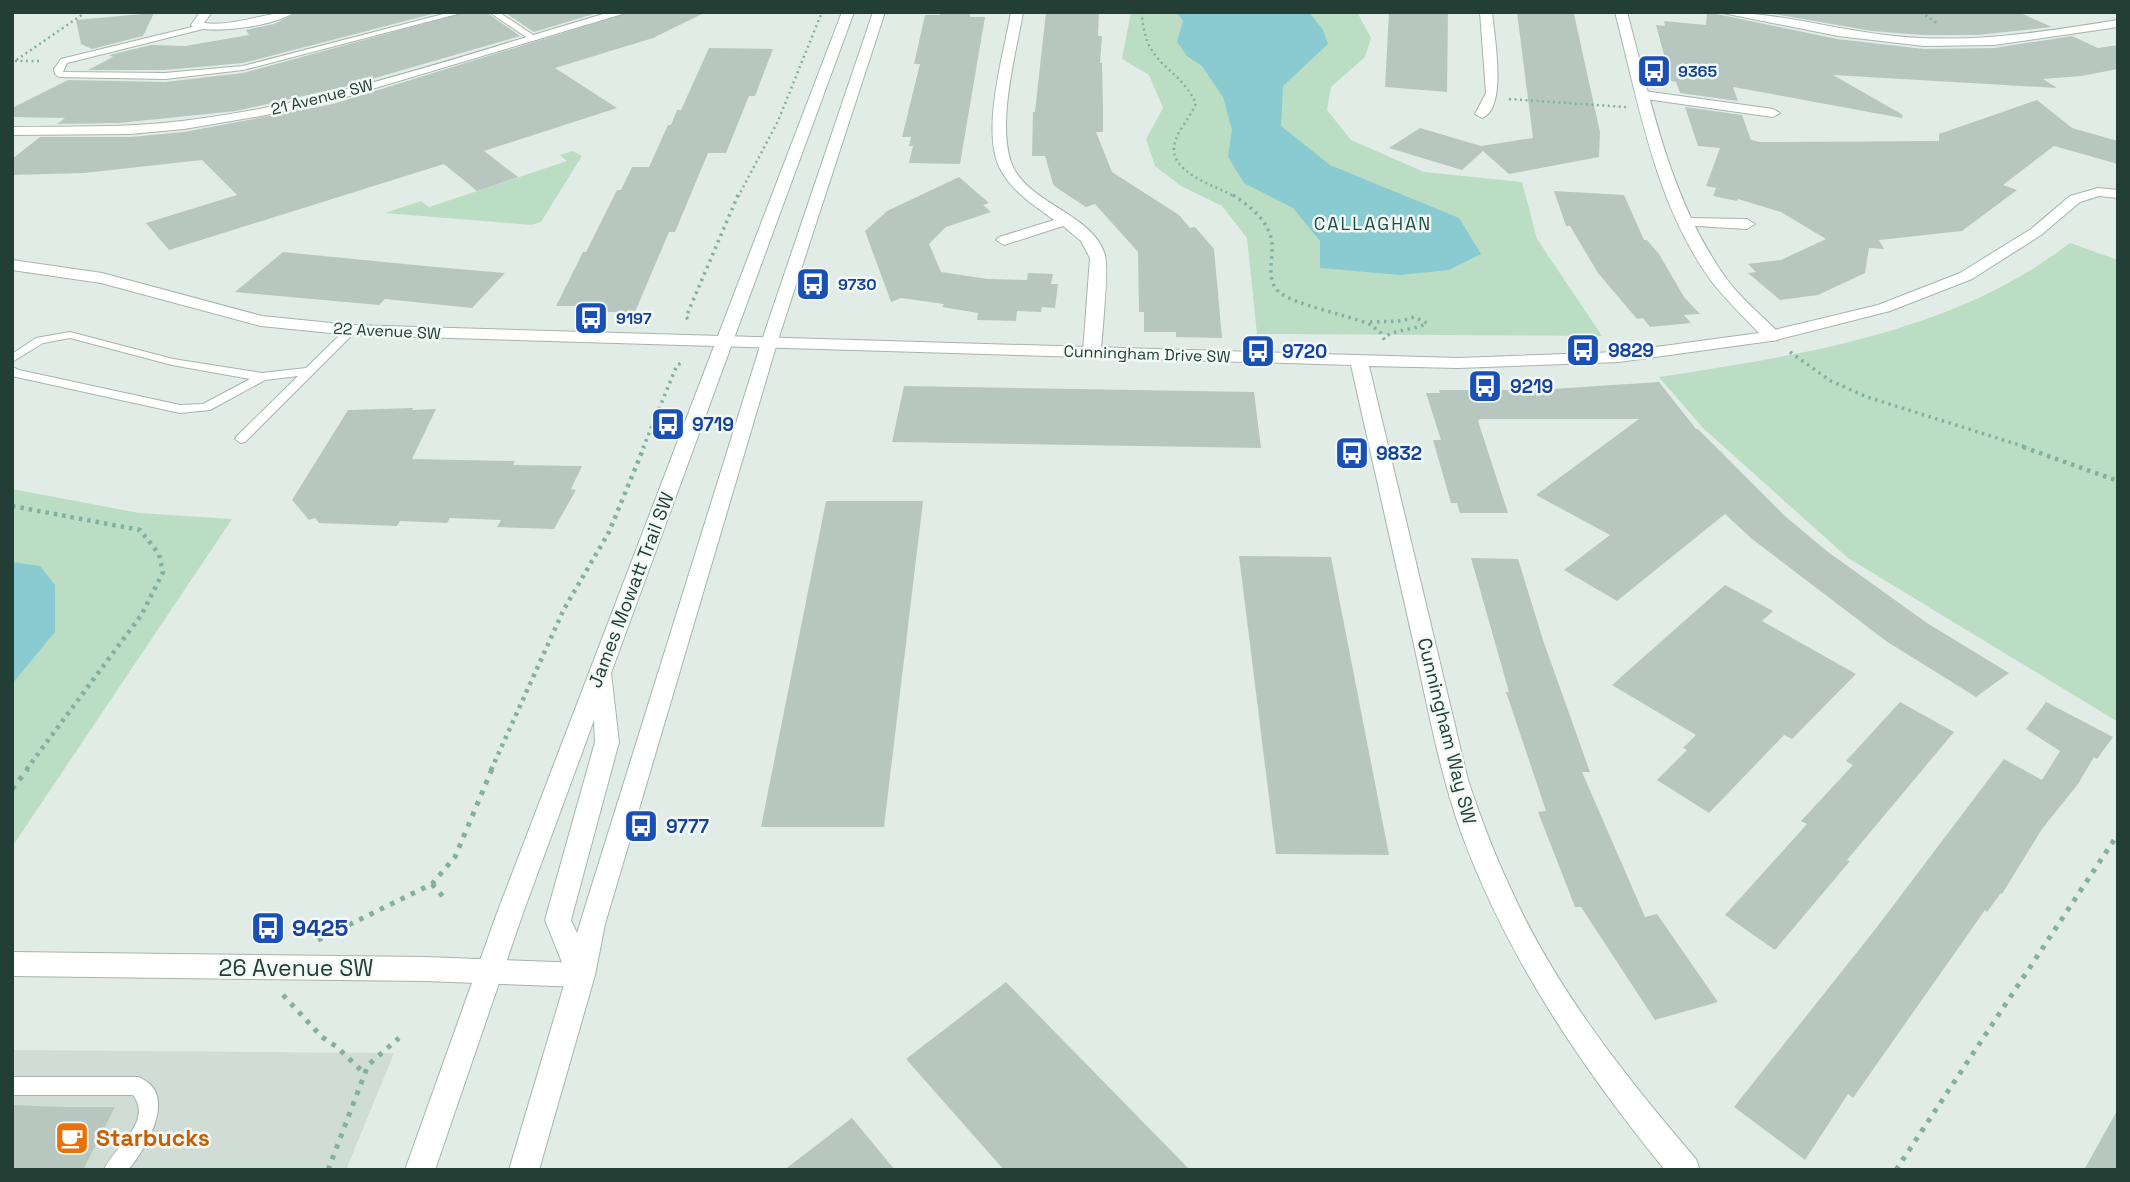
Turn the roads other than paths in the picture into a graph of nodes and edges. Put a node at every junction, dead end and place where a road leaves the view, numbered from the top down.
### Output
1 (206, 12) edge
2 (289, 12) edge
3 (461, 12) edge
4 (492, 12) edge
5 (623, 12) edge
6 (848, 12) edge
7 (878, 12) edge
8 (1017, 12) edge
9 (1486, 12) edge
10 (1621, 12) edge
11 (1724, 12) edge
12 (2118, 23) edge
13 (200, 27) junction
14 (535, 40) junction
15 (1646, 102) junction
16 (1773, 113) dead end
17 (1482, 114) dead end
18 (12, 131) edge
19 (2118, 194) edge
20 (1065, 221) junction
21 (1685, 222) junction
22 (1747, 224) dead end
23 (1004, 240) dead end
24 (12, 265) edge
25 (351, 330) junction
26 (1772, 336) junction
27 (724, 342) junction
28 (769, 343) junction
29 (1092, 352) junction
30 (12, 359) edge
31 (1359, 361) junction
32 (12, 370) edge
33 (310, 372) junction
34 (262, 377) junction
35 (241, 439) dead end
36 (602, 669) junction
37 (12, 964) edge
38 (489, 972) junction
39 (581, 975) junction
40 (12, 1086) edge
41 (114, 1170) edge
42 (420, 1170) edge
43 (524, 1170) edge
44 (1685, 1170) edge

1 - 13 street
2 - 13 street
3 - 13 lane
4 - 14 lane
5 - 14 street, 21 Avenue SW
6 - 27 street, James Mowatt Trail SW
7 - 28 street
8 - 20 street
9 - 17 street
10 - 15 street
11 - 12 street
14 - 18 street, 21 Avenue SW
15 - 16 street
15 - 21 street
19 - 26 street, Cunningham Drive SW
20 - 23 street
20 - 29 street
21 - 22 street
21 - 26 street
24 - 25 street, 22 Avenue SW
25 - 27 street, 22 Avenue SW
25 - 33 lane
26 - 31 street, Cunningham Drive SW
27 - 28 street, 22 Avenue SW
27 - 36 street, James Mowatt Trail SW
28 - 29 street, Cunningham Drive SW
28 - 39 street
29 - 31 street, Cunningham Drive SW
30 - 34 lane
31 - 44 street, Cunningham Way SW
32 - 34 lane
33 - 34 lane
33 - 35 lane
36 - 38 street, James Mowatt Trail SW
36 - 39 street
37 - 38 street, 26 Avenue SW
38 - 39 street, 26 Avenue SW
38 - 42 street, James Mowatt Trail SW
39 - 43 street
40 - 41 lane

